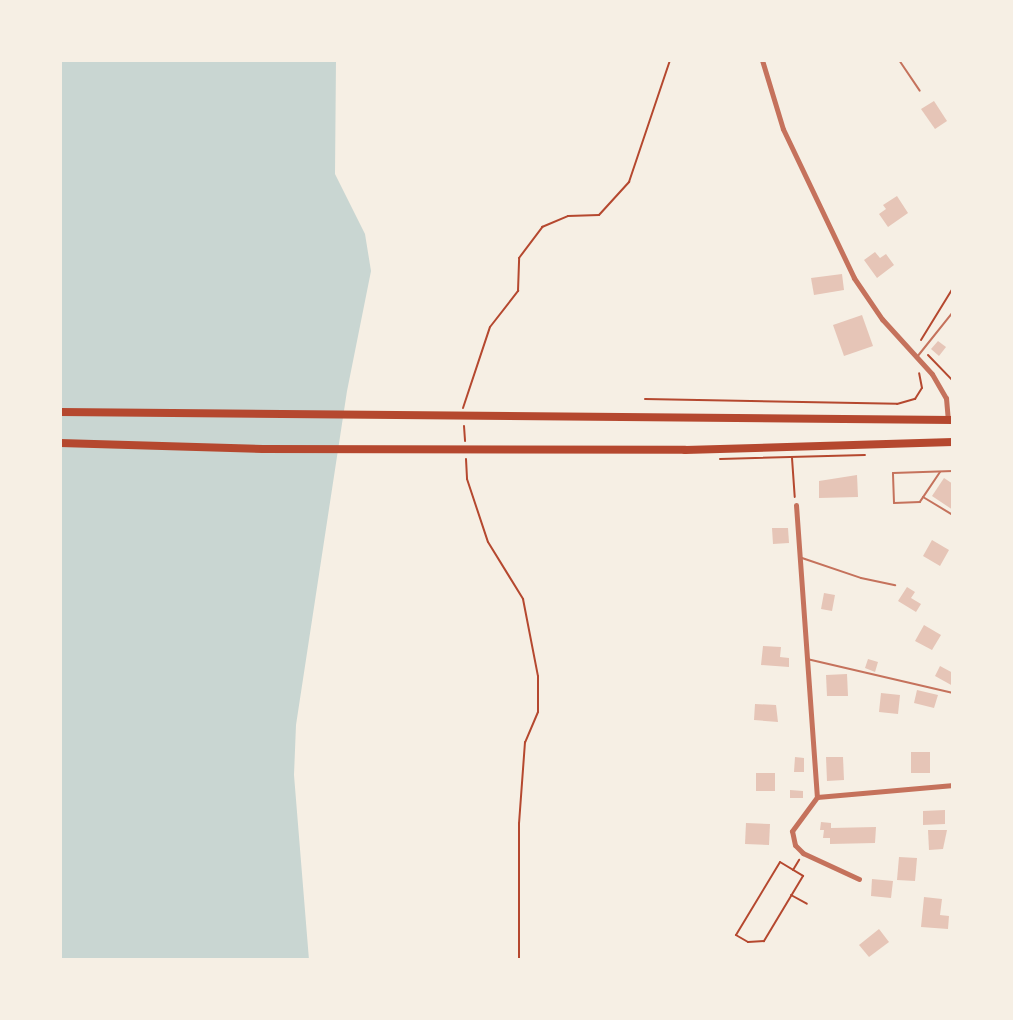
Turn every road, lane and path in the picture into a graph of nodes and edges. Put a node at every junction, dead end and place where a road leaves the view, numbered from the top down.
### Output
1 (670, 60) edge
2 (762, 60) edge
3 (899, 60) edge
4 (920, 91) dead end
5 (953, 288) edge
6 (953, 312) edge
7 (923, 350) junction
8 (915, 355) junction
9 (953, 381) edge
10 (645, 399) dead end
11 (60, 412) edge
12 (463, 412) dead end
13 (951, 420) edge
14 (464, 423) dead end
15 (953, 442) edge
16 (60, 444) edge
17 (465, 446) dead end
18 (466, 457) dead end
19 (792, 458) dead end
20 (940, 472) junction
21 (952, 472) edge
22 (923, 496) junction
23 (795, 506) joint
24 (953, 515) edge
25 (799, 558) junction
26 (895, 585) dead end
27 (807, 659) junction
28 (953, 693) edge
29 (953, 785) edge
30 (816, 797) junction
31 (803, 853) junction
32 (793, 870) junction
33 (859, 879) dead end
34 (791, 895) junction
35 (807, 904) dead end
36 (519, 960) edge

1 - 12 path
2 - 8 street
3 - 4 lane
5 - 7 path
6 - 7 lane
7 - 8 lane
7 - 9 path
8 - 10 path
8 - 13 street
11 - 13 main road
14 - 17 path
15 - 16 main road
18 - 36 path
19 - 23 path
20 - 21 lane
20 - 22 lane
20 - 22 lane
22 - 24 lane
23 - 25 street
25 - 26 lane
25 - 27 street
27 - 28 lane
27 - 30 street
29 - 30 street
30 - 31 street
31 - 32 path
31 - 33 street
32 - 34 path
32 - 34 path
34 - 35 path

